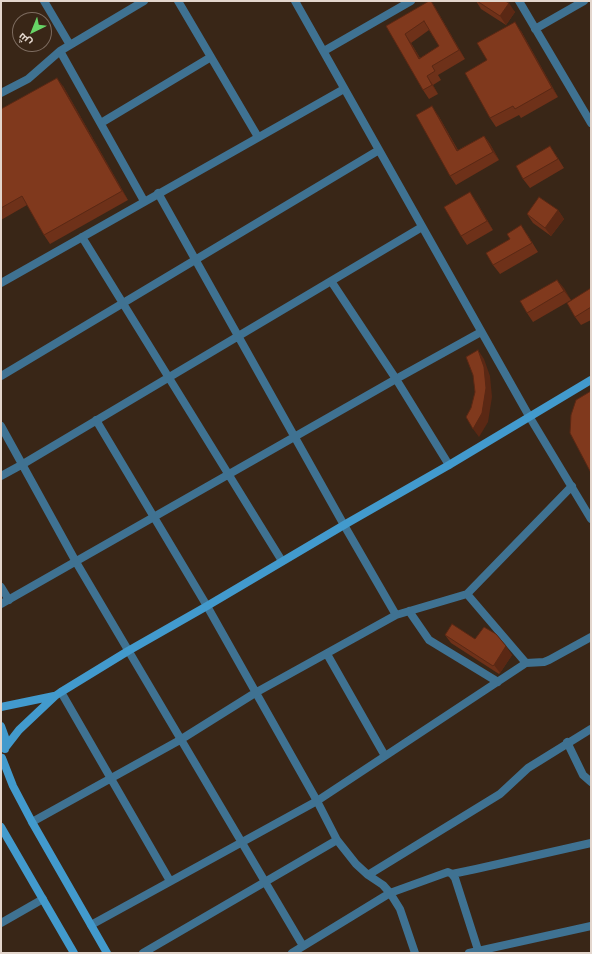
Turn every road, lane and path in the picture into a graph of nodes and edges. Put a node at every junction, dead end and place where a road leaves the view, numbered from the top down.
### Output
1 (44, 1) edge
2 (144, 1) edge
3 (178, 1) edge
4 (295, 1) edge
5 (411, 1) edge
6 (519, 1) edge
7 (584, 1) edge
8 (535, 29) junction
9 (70, 45) junction
10 (60, 51) junction
11 (324, 51) junction
12 (211, 57) junction
13 (344, 89) junction
14 (1, 93) edge
15 (101, 123) junction
16 (591, 123) edge
17 (258, 137) junction
18 (379, 150) junction
19 (158, 194) junction
20 (144, 201) junction
21 (422, 227) junction
22 (82, 237) junction
23 (195, 259) junction
24 (331, 281) junction
25 (1, 283) edge
26 (122, 303) junction
27 (481, 332) junction
28 (238, 336) junction
29 (1, 376) edge
30 (169, 378) junction
31 (396, 379) junction
32 (591, 380) edge
33 (529, 416) junction
34 (96, 420) junction
35 (1, 426) edge
36 (295, 438) junction
37 (23, 464) junction
38 (449, 465) junction
39 (229, 475) junction
40 (1, 476) edge
41 (572, 486) junction
42 (590, 516) edge
43 (155, 517) junction
44 (344, 525) junction
45 (282, 561) junction
46 (76, 562) junction
47 (1, 587) edge
48 (468, 594) junction
49 (9, 600) junction
50 (1, 604) edge
51 (207, 606) junction
52 (409, 612) junction
53 (396, 615) junction
54 (591, 637) edge
55 (128, 651) junction
56 (327, 654) junction
57 (526, 663) junction
58 (498, 682) junction
59 (256, 693) junction
60 (58, 694) junction
61 (1, 707) edge
62 (1, 726) edge
63 (591, 729) edge
64 (180, 740) junction
65 (567, 742) junction
66 (5, 748) junction
67 (385, 756) junction
68 (1, 759) edge
69 (111, 778) junction
70 (591, 782) edge
71 (317, 801) junction
72 (32, 822) junction
73 (2, 830) edge
74 (337, 840) junction
75 (241, 843) junction
76 (591, 843) edge
77 (452, 874) junction
78 (368, 875) junction
79 (170, 881) junction
80 (265, 882) junction
81 (390, 893) junction
82 (43, 898) junction
83 (1, 923) edge
84 (90, 925) junction
85 (591, 926) edge
86 (303, 946) junction
87 (478, 952) edge
88 (74, 953) edge
89 (107, 953) edge
90 (143, 953) edge
91 (292, 953) edge
92 (415, 953) edge
93 (469, 953) edge

1 - 9 street
2 - 9 street
3 - 12 street
4 - 11 street
5 - 11 street
6 - 8 street
7 - 8 street
8 - 16 street
9 - 10 street
10 - 14 street
10 - 15 street
11 - 13 street
12 - 15 street
12 - 17 street
13 - 17 street
13 - 18 street
15 - 20 street
17 - 19 street
18 - 21 street
18 - 23 street
19 - 20 street
19 - 23 street
20 - 22 street
21 - 24 street
21 - 27 street
22 - 25 street
22 - 26 street
23 - 26 street
23 - 28 street
24 - 28 street
24 - 31 street
26 - 29 street
26 - 30 street
27 - 31 street
27 - 33 street
28 - 30 street
28 - 36 street
30 - 34 street
30 - 39 street
31 - 36 street
31 - 38 street
32 - 33 street
33 - 38 street
33 - 41 street
34 - 37 street
34 - 43 street
35 - 37 street
36 - 39 street
36 - 44 street
37 - 40 street
37 - 46 street
38 - 44 street
39 - 43 street
39 - 45 street
41 - 42 street
41 - 48 street
43 - 46 street
43 - 51 street
44 - 45 street
44 - 53 street
45 - 51 street
46 - 49 street
46 - 55 street
47 - 49 street
48 - 52 street
48 - 57 street
49 - 50 street
51 - 55 street
51 - 59 street
52 - 53 street
52 - 58 street
53 - 56 street
54 - 57 street
55 - 60 street
55 - 64 street
56 - 59 street
56 - 67 street
57 - 58 street
58 - 67 street
59 - 64 street
59 - 71 street
60 - 61 street
60 - 66 street
60 - 69 street
62 - 66 street
63 - 65 street
64 - 69 street
64 - 75 street
65 - 70 street
65 - 78 street
66 - 68 street
67 - 71 street
68 - 72 street
69 - 72 street
69 - 79 street
71 - 74 street
71 - 75 street
72 - 84 street
73 - 82 street
74 - 78 street
74 - 80 street
75 - 79 street
75 - 80 street
76 - 77 street
77 - 81 street
77 - 87 street
78 - 81 street
79 - 84 street
80 - 86 street
80 - 90 street
81 - 86 street
81 - 92 street
82 - 83 street
82 - 88 street
84 - 89 street
85 - 87 street
86 - 91 street
87 - 93 street

